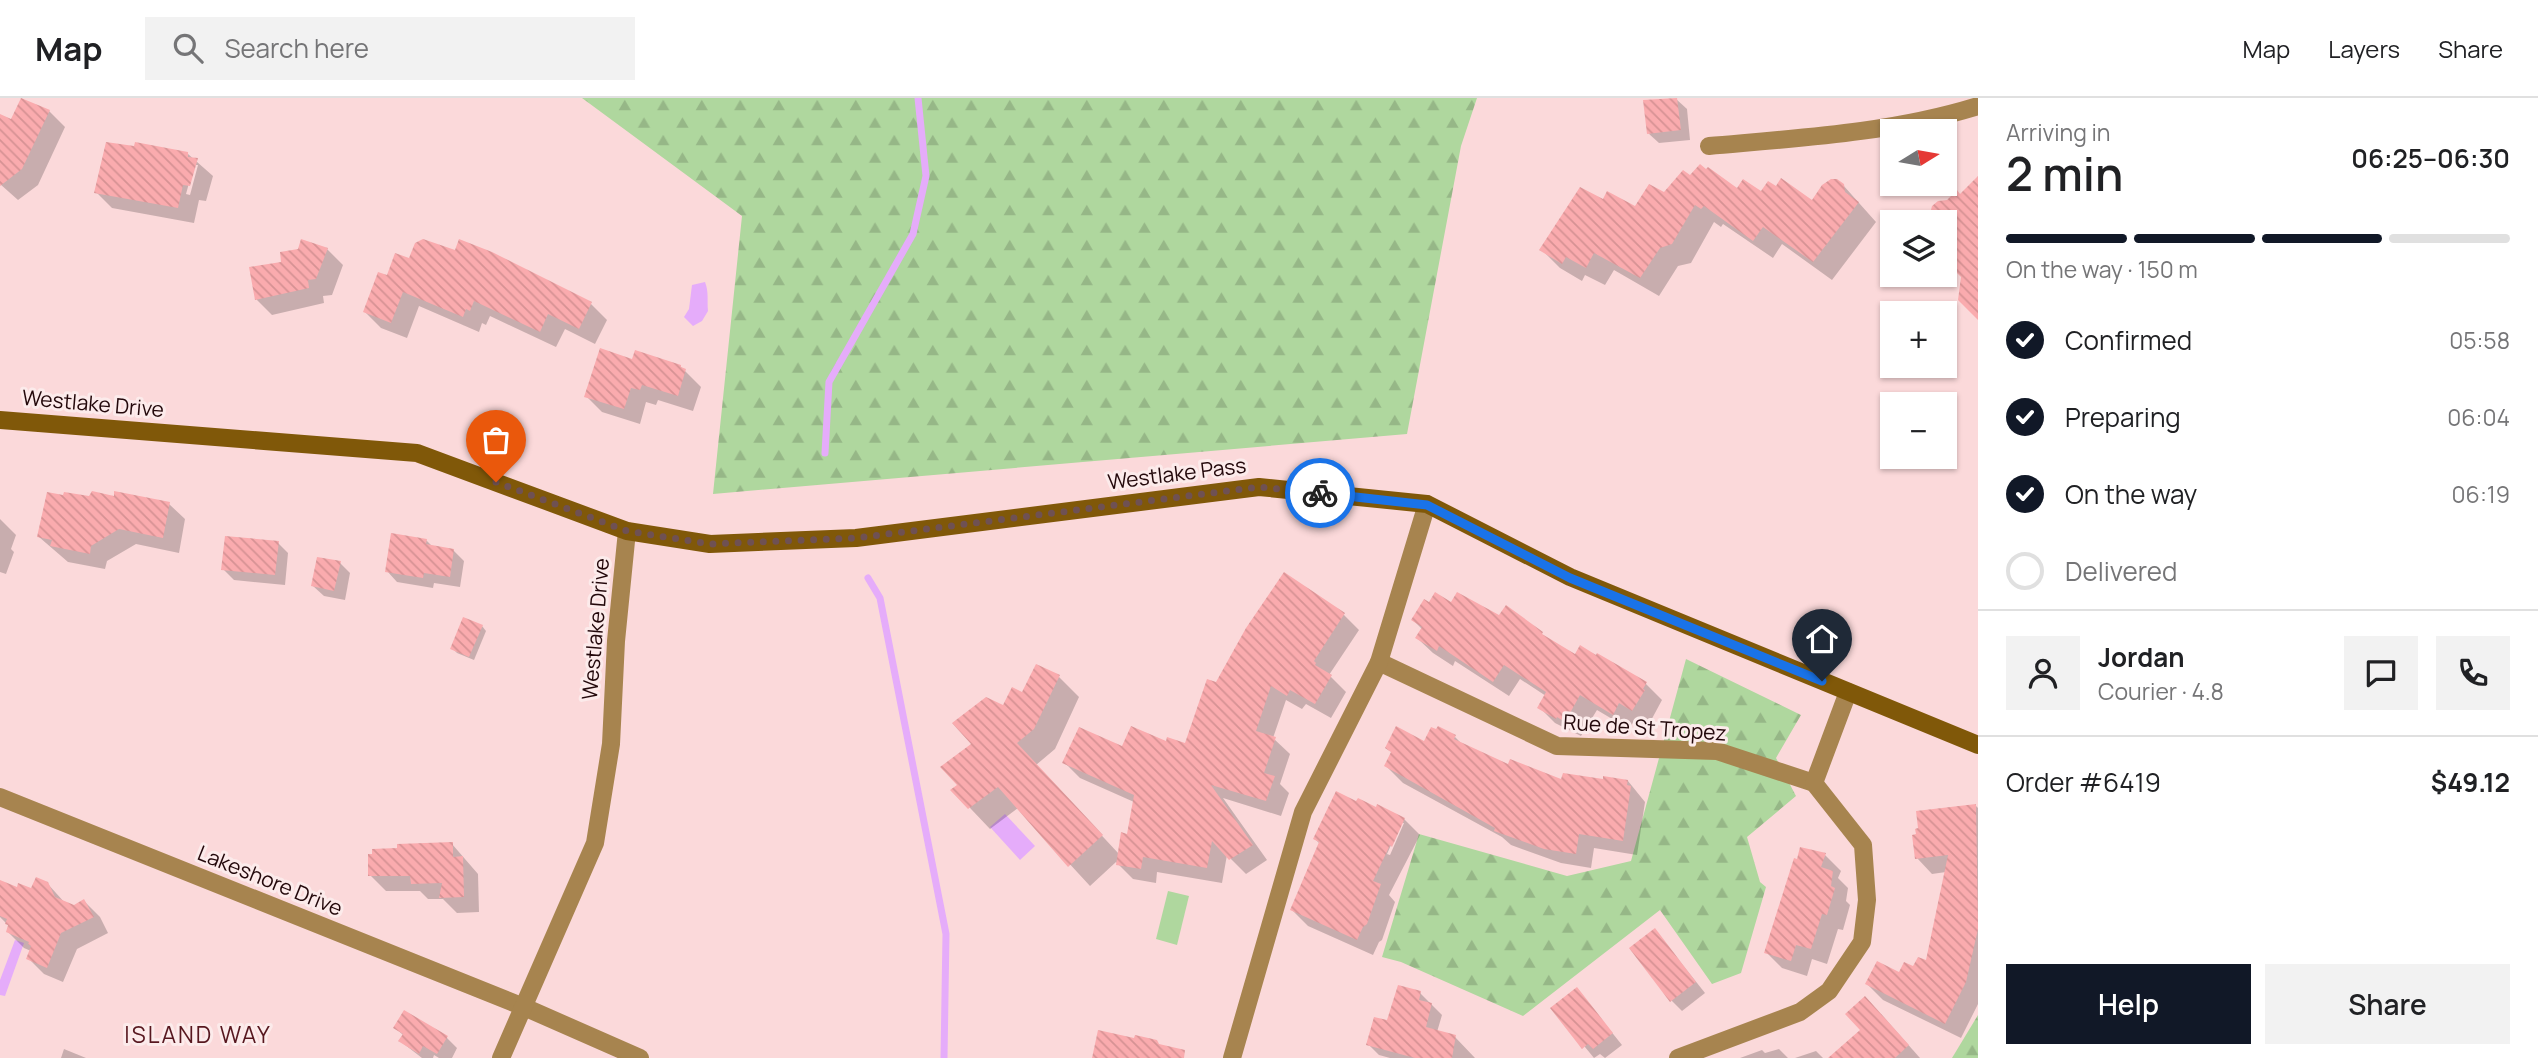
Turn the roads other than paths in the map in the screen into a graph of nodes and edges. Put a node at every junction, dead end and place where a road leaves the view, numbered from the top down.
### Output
1 (1978, 106) edge
2 (1709, 146) dead end
3 (0, 420) edge
4 (1427, 505) junction
5 (627, 531) junction
6 (1379, 662) junction
7 (1848, 692) junction
8 (1978, 745) edge
9 (1814, 783) junction
10 (0, 797) edge
11 (524, 1007) junction
12 (501, 1058) edge
13 (640, 1058) edge
14 (1233, 1058) edge
15 (1678, 1058) edge

1 - 2 street
3 - 5 street, Westlake Drive
4 - 5 street, Westlake Pass
4 - 6 street
4 - 7 street, Westlake Pass
5 - 11 street, Westlake Drive
6 - 9 street, Rue de St Tropez
6 - 14 street
7 - 8 street, Westlake Pass
7 - 9 street
9 - 15 street
10 - 11 street, Lakeshore Drive
11 - 12 street, Westlake Drive
11 - 13 street, Lakeshore Drive

